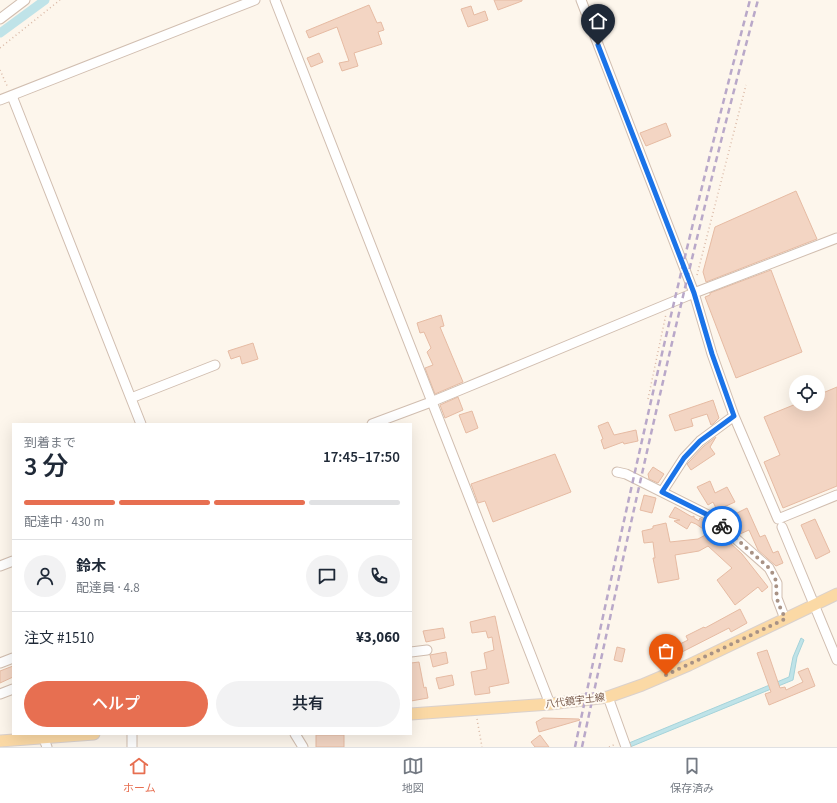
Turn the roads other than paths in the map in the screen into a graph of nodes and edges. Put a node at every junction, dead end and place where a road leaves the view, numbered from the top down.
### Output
1 (25, 0) edge
2 (255, 0) edge
3 (274, 0) edge
4 (581, 0) edge
5 (0, 19) edge
6 (12, 96) junction
7 (0, 100) edge
8 (837, 238) edge
9 (694, 293) junction
10 (215, 365) dead end
11 (131, 398) junction
12 (431, 402) junction
13 (734, 416) junction
14 (142, 423) edge
15 (375, 423) edge
16 (617, 472) dead end
17 (662, 492) junction
18 (837, 495) edge
19 (782, 527) dead end
20 (12, 561) edge
21 (0, 566) edge
22 (837, 594) edge
23 (814, 605) junction
24 (785, 619) junction
25 (427, 650) dead end
26 (412, 652) edge
27 (12, 658) edge
28 (837, 660) edge
29 (0, 663) edge
30 (12, 688) edge
31 (0, 694) edge
32 (608, 697) junction
33 (550, 704) junction
34 (412, 714) edge
35 (86, 735) edge
36 (132, 735) edge
37 (295, 735) edge
38 (44, 740) edge
39 (0, 741) edge
40 (132, 747) edge
41 (303, 747) edge
42 (626, 747) edge

1 - 5 street
2 - 6 street
3 - 12 street
4 - 9 street
6 - 7 street
6 - 11 street
8 - 9 street
9 - 12 street
9 - 13 street
10 - 11 street
11 - 14 street
12 - 15 street
12 - 33 street
13 - 17 street
13 - 18 street
16 - 17 street
17 - 24 street
19 - 23 street
20 - 21 street
22 - 23 main road, 八代鏡宇土線
23 - 24 main road, 八代鏡宇土線
23 - 28 street
24 - 32 main road, 八代鏡宇土線
25 - 26 street
27 - 29 street
30 - 31 street
32 - 33 main road, 八代鏡宇土線
32 - 42 street
33 - 34 main road, 八代鏡宇土線
35 - 38 main road
36 - 40 street
37 - 41 street
38 - 39 main road

